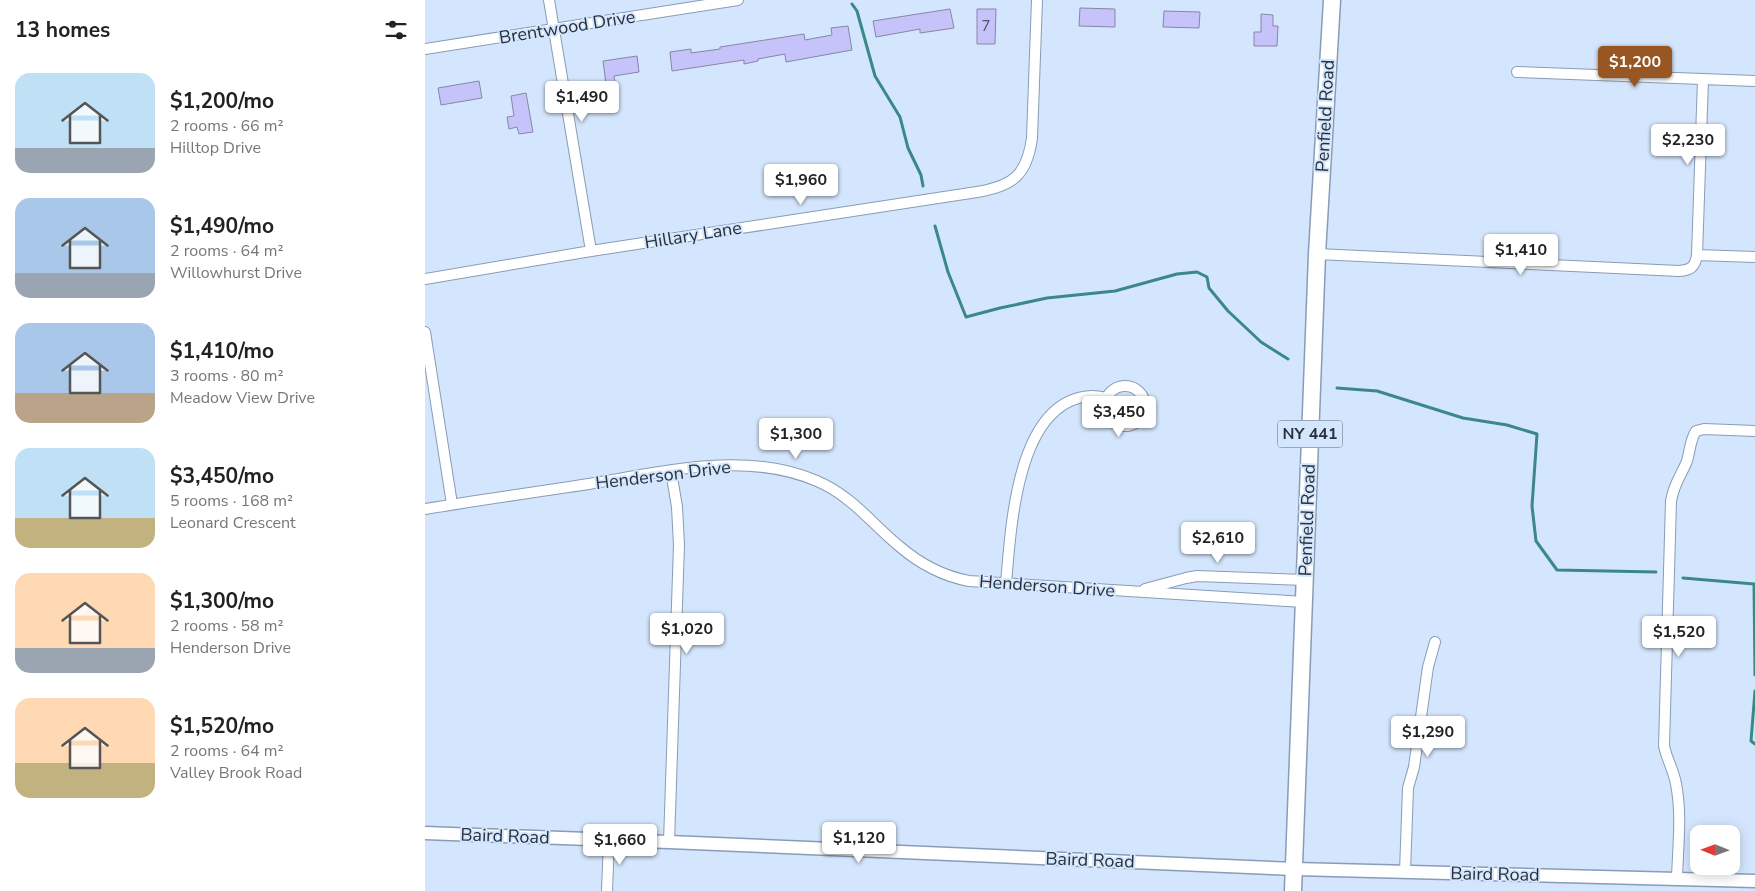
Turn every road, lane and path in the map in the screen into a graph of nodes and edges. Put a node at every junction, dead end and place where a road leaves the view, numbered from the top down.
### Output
1 (549, 0) edge
2 (738, 0) edge
3 (1037, 0) edge
4 (1332, 0) edge
5 (553, 30) junction
6 (425, 49) edge
7 (1517, 72) dead end
8 (1703, 78) junction
9 (1755, 81) edge
10 (591, 251) junction
11 (1317, 254) junction
12 (1697, 255) junction
13 (1755, 257) edge
14 (425, 279) edge
15 (425, 332) edge
16 (1107, 398) dead end
17 (1755, 431) edge
18 (671, 471) junction
19 (452, 504) junction
20 (425, 509) edge
21 (1305, 580) junction
22 (1006, 583) junction
23 (1137, 591) junction
24 (1304, 602) junction
25 (1435, 642) dead end
26 (425, 833) edge
27 (609, 840) junction
28 (669, 842) junction
29 (1295, 869) junction
30 (1405, 872) junction
31 (1677, 878) junction
32 (1755, 881) edge
33 (607, 891) edge
34 (1293, 891) edge

1 - 5 street
2 - 5 street, Brentwood Drive
3 - 10 street, Hillary Lane
4 - 11 main road, Penfield Road / NY 441
5 - 6 street, Brentwood Drive
5 - 10 street
7 - 8 street
8 - 9 street
8 - 12 street
10 - 14 street, Hillary Lane
11 - 12 street
11 - 21 main road, Penfield Road / NY 441
12 - 13 street
15 - 19 street
16 - 22 street
17 - 31 street
18 - 19 street, Henderson Drive
18 - 22 street, Henderson Drive
18 - 28 street
19 - 20 street, Henderson Drive
21 - 23 street, Henderson Drive
21 - 24 main road, Penfield Road / NY 441
22 - 23 street, Henderson Drive
23 - 24 street, Henderson Drive
24 - 29 main road, Penfield Road / NY 441
25 - 30 street
26 - 27 street, Baird Road
27 - 28 street, Baird Road
27 - 33 street
28 - 29 street, Baird Road
29 - 30 street, Baird Road
29 - 34 main road, Penfield Road / NY 441
30 - 31 street, Baird Road
31 - 32 street, Baird Road

